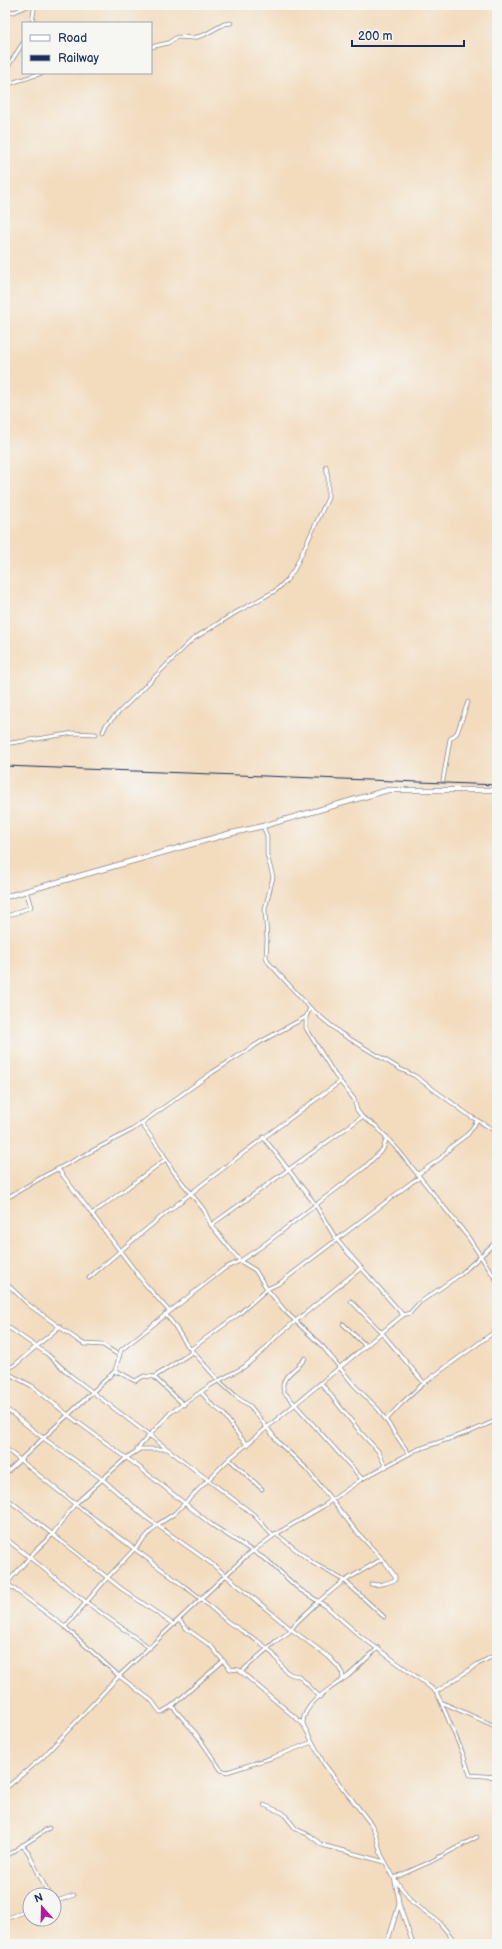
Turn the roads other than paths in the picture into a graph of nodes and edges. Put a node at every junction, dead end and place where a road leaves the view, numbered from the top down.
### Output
1 (30, 5) edge
2 (37, 5) edge
3 (5, 11) edge
4 (32, 22) edge
5 (231, 23) dead end
6 (22, 45) edge
7 (152, 47) edge
8 (5, 71) edge
9 (39, 74) edge
10 (5, 85) edge
11 (326, 466) dead end
12 (468, 702) dead end
13 (103, 732) dead end
14 (96, 734) dead end
15 (5, 744) edge
16 (443, 780) dead end
17 (497, 790) edge
18 (263, 826) junction
19 (26, 891) junction
20 (5, 897) edge
21 (5, 917) edge
22 (310, 1008) junction
23 (306, 1017) junction
24 (340, 1082) junction
25 (362, 1117) junction
26 (477, 1121) junction
27 (141, 1123) junction
28 (497, 1132) edge
29 (263, 1137) junction
30 (387, 1137) junction
31 (166, 1159) junction
32 (58, 1169) junction
33 (288, 1170) junction
34 (418, 1177) junction
35 (191, 1194) junction
36 (5, 1199) edge
37 (315, 1204) junction
38 (92, 1214) junction
39 (211, 1225) junction
40 (336, 1238) junction
41 (497, 1241) edge
42 (120, 1250) junction
43 (481, 1256) junction
44 (240, 1261) junction
45 (361, 1268) junction
46 (89, 1278) dead end
47 (497, 1281) edge
48 (5, 1282) edge
49 (267, 1289) junction
50 (351, 1301) dead end
51 (169, 1311) junction
52 (165, 1314) junction
53 (403, 1315) junction
54 (296, 1320) junction
55 (343, 1324) dead end
56 (5, 1325) edge
57 (60, 1326) junction
58 (497, 1330) edge
59 (382, 1333) junction
60 (35, 1346) junction
61 (366, 1346) junction
62 (191, 1349) junction
63 (120, 1356) junction
64 (305, 1358) dead end
65 (340, 1368) junction
66 (6, 1369) edge
67 (114, 1372) junction
68 (154, 1377) junction
69 (219, 1381) junction
70 (321, 1383) junction
71 (424, 1383) junction
72 (92, 1392) junction
73 (201, 1392) junction
74 (184, 1405) junction
75 (295, 1405) junction
76 (5, 1408) edge
77 (68, 1415) junction
78 (386, 1420) junction
79 (497, 1420) edge
80 (267, 1429) junction
81 (149, 1435) junction
82 (43, 1438) junction
83 (248, 1445) junction
84 (5, 1448) edge
85 (167, 1449) junction
86 (137, 1450) junction
87 (409, 1454) junction
88 (126, 1458) junction
89 (20, 1459) junction
90 (229, 1459) junction
91 (386, 1467) junction
92 (5, 1474) edge
93 (102, 1479) junction
94 (362, 1479) junction
95 (207, 1480) junction
96 (262, 1489) dead end
97 (5, 1497) edge
98 (332, 1499) junction
99 (185, 1503) junction
100 (75, 1504) junction
101 (157, 1525) junction
102 (276, 1534) junction
103 (52, 1535) junction
104 (272, 1536) junction
105 (5, 1538) edge
106 (134, 1549) junction
107 (253, 1551) junction
108 (30, 1557) junction
109 (382, 1559) junction
110 (226, 1576) junction
111 (108, 1577) junction
112 (345, 1580) junction
113 (6, 1582) edge
114 (371, 1584) dead end
115 (202, 1598) junction
116 (86, 1602) junction
117 (318, 1602) junction
118 (384, 1617) dead end
119 (179, 1620) junction
120 (173, 1624) junction
121 (65, 1627) junction
122 (292, 1630) junction
123 (150, 1648) junction
124 (267, 1648) junction
125 (378, 1648) junction
126 (497, 1654) edge
127 (223, 1661) junction
128 (240, 1672) junction
129 (119, 1676) junction
130 (343, 1679) junction
131 (436, 1692) junction
132 (320, 1696) junction
133 (441, 1702) junction
134 (172, 1706) junction
135 (303, 1724) junction
136 (497, 1727) edge
137 (312, 1742) junction
138 (497, 1777) edge
139 (5, 1789) edge
140 (264, 1805) dead end
141 (49, 1828) dead end
142 (477, 1837) dead end
143 (22, 1845) junction
144 (5, 1857) edge
145 (385, 1862) junction
146 (394, 1878) junction
147 (45, 1887) edge
148 (74, 1895) dead end
149 (62, 1899) edge
150 (399, 1904) junction
151 (22, 1913) edge
152 (5, 1919) edge
153 (387, 1944) edge
154 (413, 1944) edge
155 (457, 1944) edge

1 - 3 street
2 - 4 street
5 - 7 street
6 - 8 street
9 - 10 street
11 - 13 street
12 - 16 street
14 - 15 street
17 - 18 street
18 - 19 street
18 - 22 street
19 - 20 street
19 - 21 street
22 - 23 street
22 - 26 street
23 - 24 street
23 - 27 street
24 - 25 street
24 - 29 street
25 - 30 street
25 - 33 street
26 - 28 street
26 - 34 street
27 - 31 street
27 - 32 street
29 - 33 street
29 - 35 street
30 - 34 street
30 - 37 street
31 - 35 street
31 - 38 street
32 - 36 street
32 - 38 street
33 - 37 street
33 - 39 street
34 - 40 street
34 - 43 street
35 - 39 street
35 - 42 street
37 - 40 street
37 - 44 street
38 - 42 street
39 - 44 street
40 - 45 street
40 - 49 street
41 - 43 street
42 - 46 street
42 - 51 street
43 - 47 street
43 - 53 street
44 - 49 street
44 - 51 street
45 - 53 street
45 - 54 street
48 - 57 street
49 - 54 street
49 - 62 street
50 - 59 street
51 - 52 street
52 - 62 street
52 - 63 street
53 - 59 street
54 - 65 street
54 - 69 street
55 - 61 street
56 - 60 street
57 - 60 street
57 - 63 street
58 - 71 street
59 - 61 street
59 - 71 street
60 - 66 street
60 - 72 street
61 - 65 street
62 - 68 street
62 - 69 street
63 - 67 street
64 - 75 street
65 - 70 street
65 - 78 street
66 - 77 street
67 - 68 street
67 - 72 street
68 - 74 street
69 - 73 street
69 - 80 street
70 - 75 street
70 - 91 street
71 - 78 street
72 - 77 street
72 - 81 street
73 - 74 street
73 - 83 street
74 - 81 street
75 - 80 street
75 - 94 street
76 - 82 street
77 - 82 street
77 - 88 street
78 - 87 street
79 - 87 street
80 - 83 street
80 - 98 street
81 - 85 street
81 - 86 street
82 - 89 street
82 - 93 street
83 - 90 street
84 - 89 street
85 - 86 street
85 - 95 street
86 - 88 street
87 - 91 street
88 - 93 street
88 - 99 street
89 - 92 street
89 - 100 street
90 - 95 street
90 - 96 street
91 - 94 street
93 - 100 street
93 - 101 street
94 - 98 street
95 - 99 street
95 - 104 street
97 - 103 street
98 - 102 street
98 - 109 street
99 - 101 street
99 - 107 street
100 - 103 street
100 - 106 street
101 - 106 street
101 - 110 street
102 - 104 street
102 - 112 street
103 - 108 street
103 - 111 street
104 - 107 street
105 - 108 street
106 - 111 street
106 - 115 street
107 - 110 street
107 - 117 street
108 - 113 street
108 - 116 street
109 - 112 street
109 - 114 street
110 - 115 street
110 - 122 street
111 - 116 street
111 - 120 street
112 - 117 street
112 - 118 street
113 - 121 street
115 - 119 street
115 - 124 street
116 - 121 street
116 - 123 street
117 - 122 street
117 - 125 street
119 - 120 street
119 - 127 street
120 - 123 street
121 - 129 street
122 - 124 street
122 - 130 street
123 - 129 street
124 - 128 street
124 - 132 street
125 - 130 street
125 - 131 street
126 - 131 street
127 - 128 street
127 - 134 street
128 - 135 street
129 - 134 street
129 - 139 street
130 - 132 street
131 - 133 street
132 - 135 street
133 - 136 street
133 - 138 street
134 - 137 street
135 - 137 street
137 - 145 street
140 - 145 street
141 - 143 street
142 - 146 street
143 - 144 street
143 - 147 street
145 - 146 street
146 - 150 street
146 - 155 street
148 - 149 street
150 - 153 street
150 - 154 street
151 - 152 street

